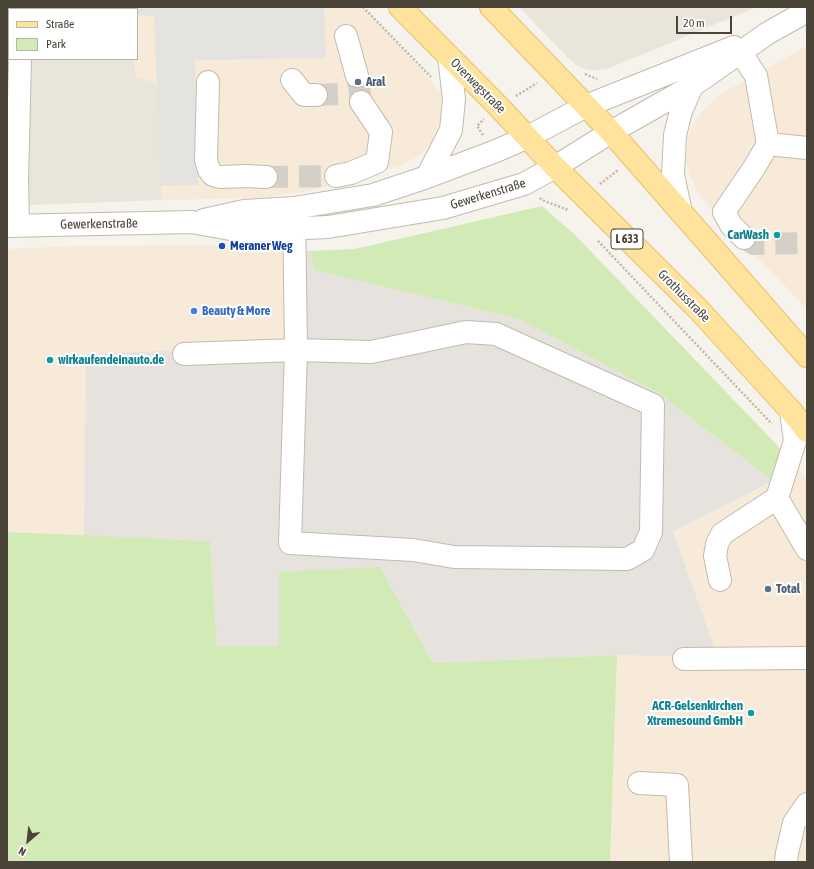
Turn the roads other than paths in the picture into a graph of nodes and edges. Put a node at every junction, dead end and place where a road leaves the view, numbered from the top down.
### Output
1 (400, 7) edge
2 (491, 7) edge
3 (807, 11) edge
4 (768, 33) junction
5 (346, 36) dead end
6 (741, 53) junction
7 (449, 57) junction
8 (20, 60) edge
9 (357, 76) tunnel mouth
10 (292, 80) dead end
11 (208, 82) dead end
12 (692, 86) junction
13 (316, 95) tunnel mouth
14 (361, 102) dead end
15 (586, 106) junction
16 (611, 132) junction
17 (528, 137) junction
18 (768, 144) junction
19 (807, 148) edge
20 (555, 167) junction
21 (336, 176) tunnel mouth
22 (427, 177) junction
23 (266, 178) tunnel mouth
24 (12, 182) edge
25 (681, 212) junction
26 (293, 218) junction
27 (13, 226) edge
28 (744, 238) tunnel mouth
29 (296, 350) junction
30 (184, 354) dead end
31 (807, 356) edge
32 (800, 439) edge
33 (777, 498) junction
34 (807, 549) edge
35 (720, 580) dead end
36 (807, 658) edge
37 (684, 659) dead end
38 (639, 783) dead end
39 (807, 804) edge
40 (681, 862) edge
41 (786, 862) edge

1 - 7 main road, Overwegstraße / L 633
2 - 15 main road
3 - 4 street, Gewerkenstraße
4 - 6 street, Gewerkenstraße
4 - 15 street, Gewerkenstraße
5 - 9 street
6 - 12 street, Gewerkenstraße
6 - 18 street
7 - 17 main road, Overwegstraße / L 633
7 - 22 street
8 - 24 street
10 - 13 street
11 - 23 street
12 - 16 street, Gewerkenstraße
12 - 25 street
14 - 21 street
15 - 16 main road
15 - 17 street, Gewerkenstraße
16 - 20 street, Gewerkenstraße
16 - 25 main road
17 - 20 main road, Overwegstraße / L 633
17 - 22 street, Gewerkenstraße
18 - 19 street
18 - 28 street
20 - 26 street, Gewerkenstraße
20 - 32 main road, Grothusstraße / L 633
22 - 26 street, Gewerkenstraße
24 - 27 street
25 - 31 main road
26 - 27 street, Gewerkenstraße
26 - 29 street
29 - 29 street
29 - 30 street
32 - 33 street
33 - 34 street
33 - 35 street
36 - 37 street
38 - 40 street
39 - 41 street

